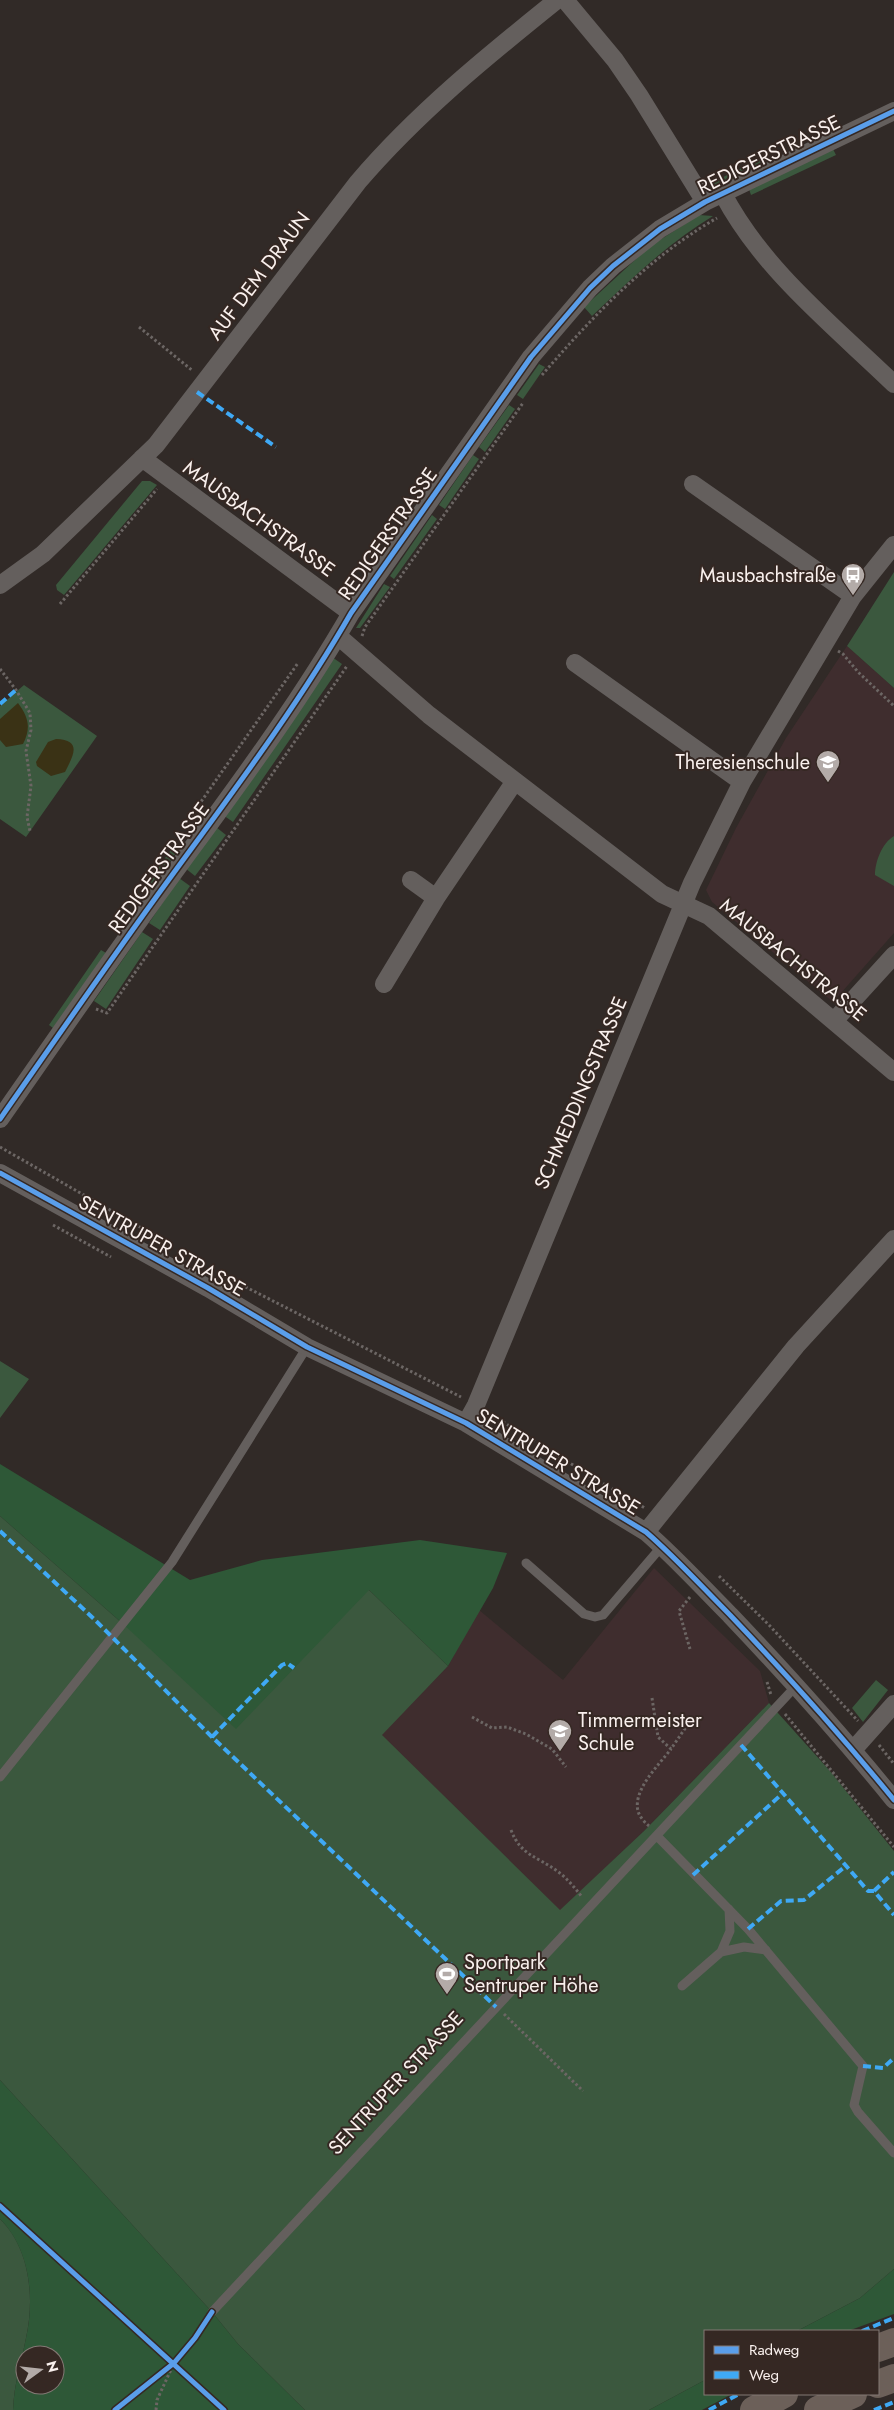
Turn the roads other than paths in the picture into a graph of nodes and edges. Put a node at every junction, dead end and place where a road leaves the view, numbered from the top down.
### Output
1 (557, 0) edge
2 (566, 0) edge
3 (894, 111) edge
4 (723, 194) junction
5 (705, 202) junction
6 (894, 384) edge
7 (142, 458) junction
8 (693, 484) dead end
9 (894, 545) edge
10 (0, 585) edge
11 (853, 596) junction
12 (351, 613) junction
13 (338, 636) junction
14 (575, 663) dead end
15 (515, 781) junction
16 (742, 782) junction
17 (411, 880) dead end
18 (436, 898) junction
19 (682, 904) junction
20 (894, 955) edge
21 (384, 984) dead end
22 (834, 1021) junction
23 (894, 1072) edge
24 (0, 1119) edge
25 (0, 1173) edge
26 (894, 1239) edge
27 (308, 1347) junction
28 (466, 1424) junction
29 (646, 1532) junction
30 (662, 1546) junction
31 (526, 1562) dead end
32 (796, 1686) junction
33 (894, 1704) edge
34 (853, 1750) junction
35 (0, 1777) edge
36 (894, 1800) edge
37 (657, 1836) junction
38 (729, 1909) junction
39 (766, 1950) junction
40 (721, 1952) junction
41 (682, 1986) dead end
42 (894, 2153) edge
43 (212, 2312) dead end
44 (894, 2342) edge
45 (879, 2348) edge
46 (894, 2378) edge
47 (879, 2384) edge
48 (782, 2395) edge
49 (851, 2395) edge
50 (754, 2410) edge
51 (818, 2410) edge

1 - 7 street, AUF DEM DRAUN
2 - 5 street, REDIGERSTRASSE
3 - 4 street, REDIGERSTRASSE
4 - 5 street, REDIGERSTRASSE
4 - 6 street
5 - 12 street, REDIGERSTRASSE
7 - 10 street, AUF DEM DRAUN
7 - 12 street, MAUSBACHSTRASSE
8 - 11 street
9 - 11 street, SCHMEDDINGSTRASSE
11 - 16 street, SCHMEDDINGSTRASSE
12 - 13 street, REDIGERSTRASSE
13 - 15 street, MAUSBACHSTRASSE
13 - 24 street, REDIGERSTRASSE
14 - 16 street
15 - 18 street
15 - 19 street, MAUSBACHSTRASSE
16 - 19 street, SCHMEDDINGSTRASSE
17 - 18 street
18 - 21 street
19 - 22 street, MAUSBACHSTRASSE
19 - 28 street, SCHMEDDINGSTRASSE
20 - 22 street
22 - 23 street, MAUSBACHSTRASSE
25 - 27 street, SENTRUPER STRASSE
26 - 29 street
27 - 28 street, SENTRUPER STRASSE
27 - 35 lane
28 - 29 street, SENTRUPER STRASSE
29 - 30 street, SENTRUPER STRASSE
30 - 31 lane
30 - 32 street, SENTRUPER STRASSE
32 - 34 street, SENTRUPER STRASSE
32 - 37 lane, SENTRUPER STRASSE
33 - 34 street
34 - 36 street, SENTRUPER STRASSE
37 - 38 lane
37 - 43 lane, SENTRUPER STRASSE
38 - 39 lane
38 - 40 lane
39 - 40 lane
39 - 42 lane
40 - 41 lane
44 - 45 main road
46 - 47 main road
48 - 50 main road
49 - 51 main road

